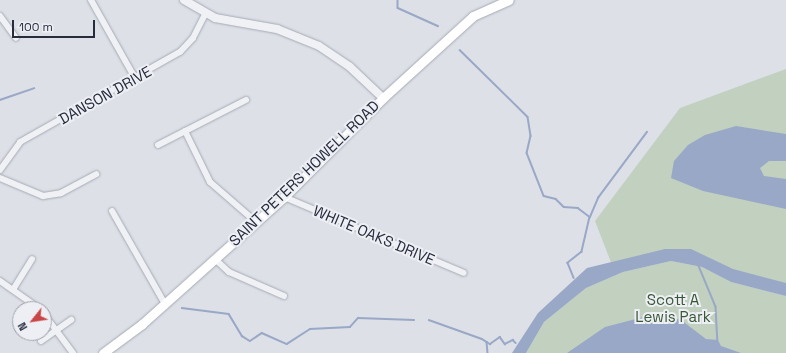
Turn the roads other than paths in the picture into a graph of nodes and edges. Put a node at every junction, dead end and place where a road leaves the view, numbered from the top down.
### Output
1 (91, 0) edge
2 (184, 0) edge
3 (509, 0) edge
4 (496, 2) edge
5 (205, 14) junction
6 (0, 16) edge
7 (16, 38) dead end
8 (135, 78) junction
9 (383, 98) junction
10 (246, 100) dead end
11 (185, 131) junction
12 (158, 145) dead end
13 (0, 170) edge
14 (96, 174) dead end
15 (0, 178) edge
16 (284, 196) junction
17 (112, 211) dead end
18 (256, 222) junction
19 (32, 259) dead end
20 (215, 259) junction
21 (464, 273) dead end
22 (0, 281) edge
23 (14, 288) junction
24 (284, 296) dead end
25 (30, 301) edge
26 (165, 304) junction
27 (71, 320) dead end
28 (52, 325) edge
29 (56, 330) junction
30 (52, 333) edge
31 (73, 353) edge
32 (103, 353) edge

1 - 8 street
2 - 5 street
3 - 4 main road, SAINT PETERS HOWELL ROAD
4 - 9 main road, SAINT PETERS HOWELL ROAD
5 - 8 street, DANSON DRIVE
5 - 9 street
6 - 7 street
8 - 13 street, DANSON DRIVE
9 - 16 main road, SAINT PETERS HOWELL ROAD
10 - 11 street
11 - 12 street
11 - 18 street
14 - 15 street
16 - 18 main road, SAINT PETERS HOWELL ROAD
16 - 21 street, WHITE OAKS DRIVE
17 - 26 street
18 - 20 main road, SAINT PETERS HOWELL ROAD
19 - 23 street
20 - 24 street
20 - 26 main road, SAINT PETERS HOWELL ROAD
22 - 23 street
23 - 25 street
26 - 32 main road, SAINT PETERS HOWELL ROAD
27 - 29 street
28 - 29 street
29 - 30 street
29 - 31 street

